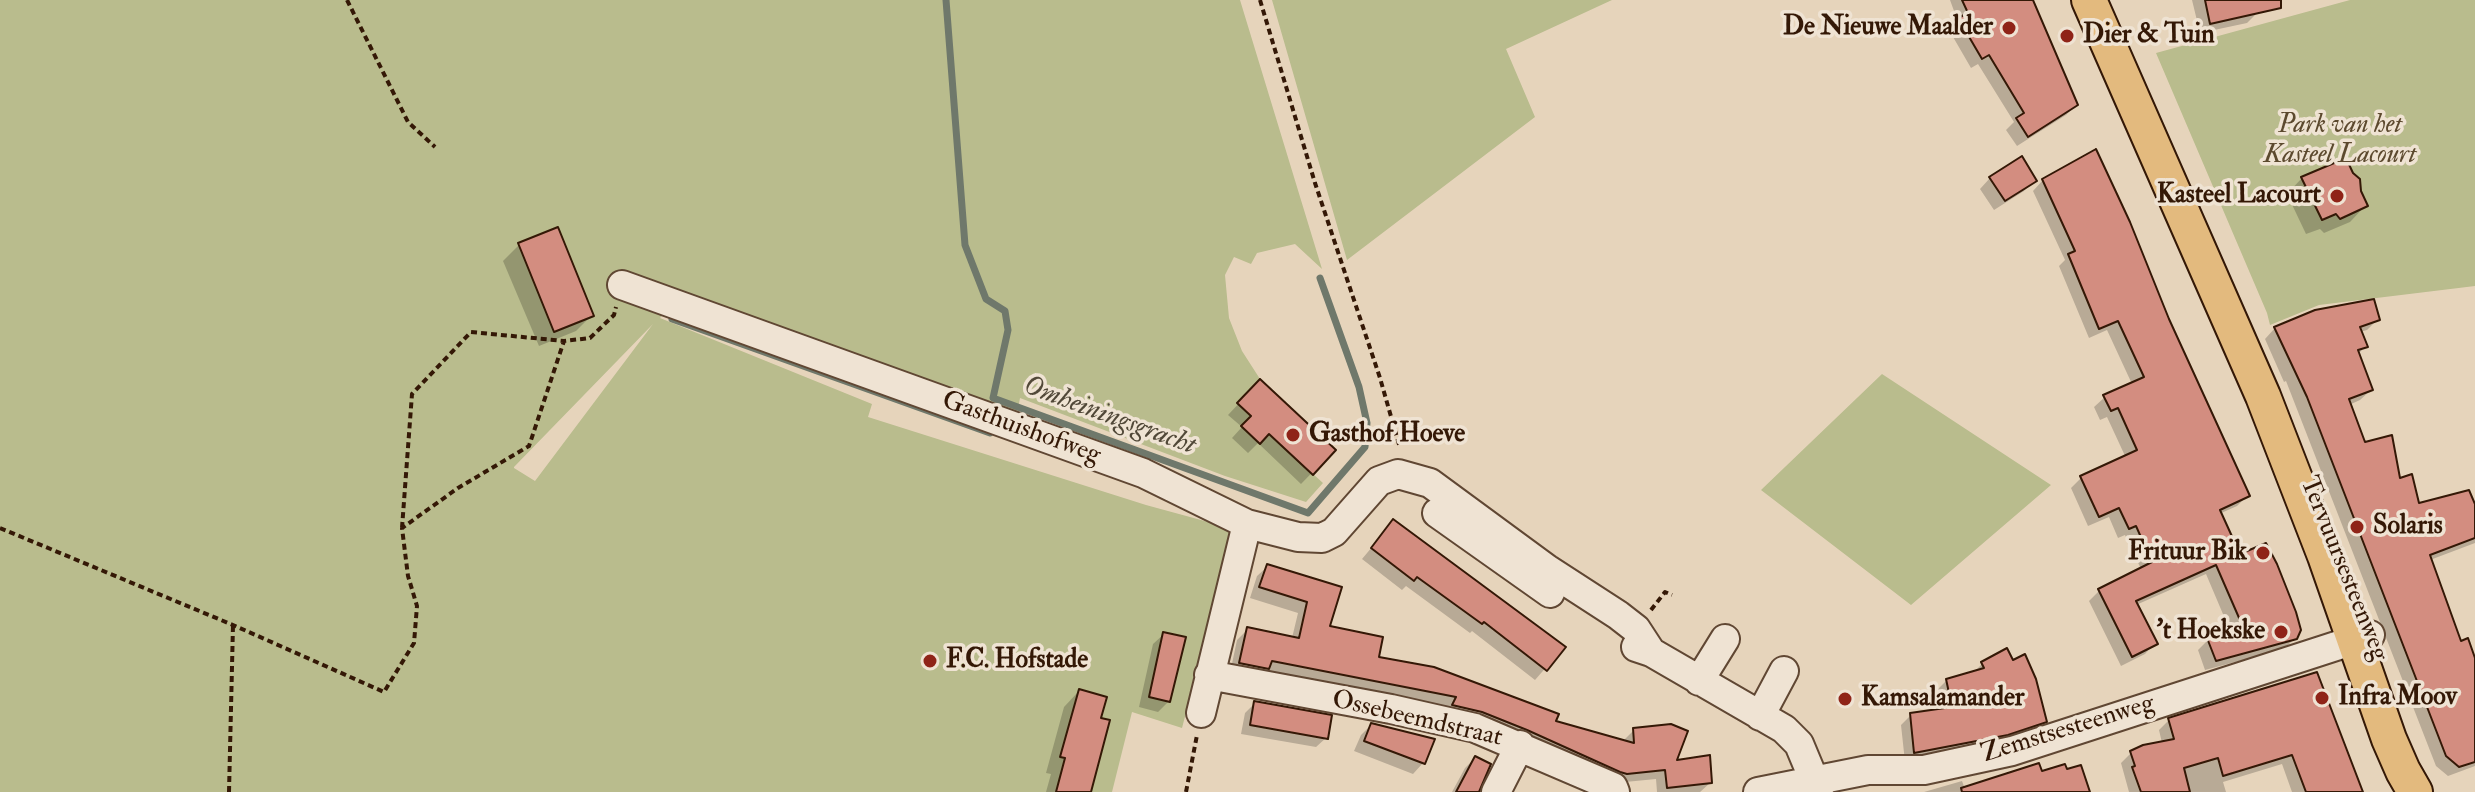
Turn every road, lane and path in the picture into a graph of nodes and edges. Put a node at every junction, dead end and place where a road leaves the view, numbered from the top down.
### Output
1 (347, 0) edge
2 (1260, 0) edge
3 (2089, 0) edge
4 (435, 147) dead end
5 (622, 285) joint
6 (564, 341) junction
7 (1398, 474) junction
8 (1247, 524) junction
9 (0, 528) edge
10 (402, 528) junction
11 (233, 625) junction
12 (2362, 638) junction
13 (1725, 639) dead end
14 (1784, 671) dead end
15 (1209, 675) junction
16 (1699, 681) junction
17 (1201, 713) joint
18 (1760, 716) junction
19 (1520, 745) junction
20 (1816, 786) edge
21 (229, 792) edge
22 (1186, 792) edge
23 (1496, 792) edge
24 (1615, 792) edge
25 (1758, 792) edge
26 (2415, 792) edge
27 (2429, 792) edge

1 - 4 path
2 - 7 path
3 - 12 main road, Tervuursesteenweg
5 - 6 path
5 - 8 street, Gasthuishofweg
6 - 10 path
6 - 10 path
7 - 8 street, Gasthuishofweg
7 - 16 street
8 - 15 street
9 - 11 path
10 - 11 path
11 - 21 path
12 - 20 street, Zemstsesteenweg
12 - 26 main road, Tervuursesteenweg
12 - 27 main road, Tervuursesteenweg
13 - 16 street
14 - 18 street
15 - 17 street
15 - 19 street, Ossebeemdstraat
16 - 18 street
17 - 22 path
18 - 20 street
19 - 23 street
19 - 24 street, Ossebeemdstraat
20 - 25 street, Zemstsesteenweg

